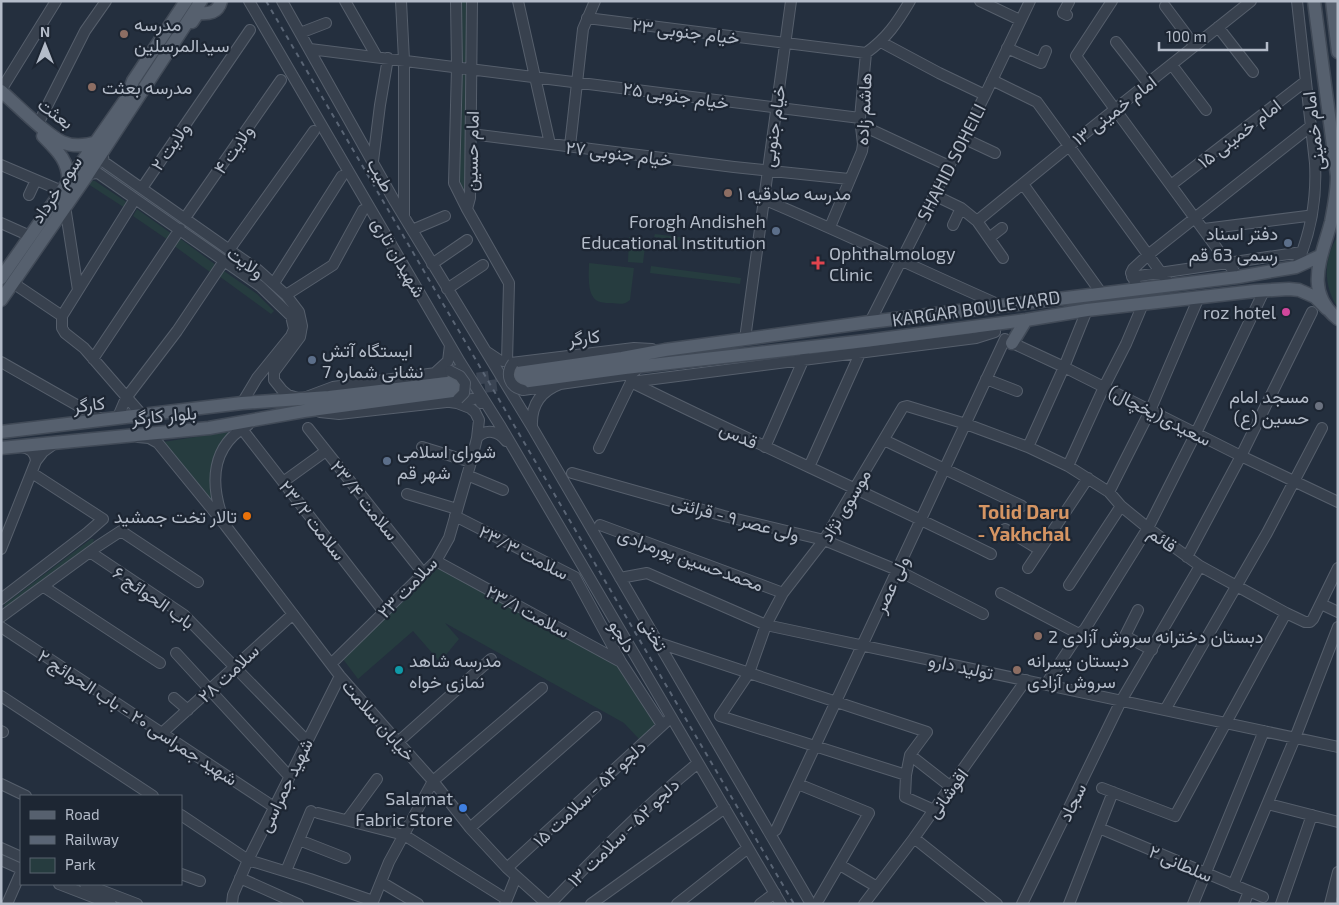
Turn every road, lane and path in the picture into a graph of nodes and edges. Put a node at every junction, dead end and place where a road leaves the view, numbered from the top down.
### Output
1 (56, 1) edge
2 (106, 1) edge
3 (186, 1) edge
4 (193, 1) edge
5 (201, 1) edge
6 (282, 1) edge
7 (345, 1) edge
8 (401, 1) edge
9 (456, 1) edge
10 (472, 1) edge
11 (518, 1) edge
12 (791, 1) edge
13 (910, 1) edge
14 (980, 1) edge
15 (1030, 1) edge
16 (1112, 1) edge
17 (1297, 1) edge
18 (1314, 1) edge
19 (1332, 1) edge
20 (248, 2) edge
21 (592, 2) edge
22 (1244, 3) edge
23 (222, 4) edge
24 (1165, 6) dead end
25 (587, 18) junction
26 (1020, 20) junction
27 (326, 23) dead end
28 (1218, 27) junction
29 (250, 30) dead end
30 (300, 33) junction
31 (785, 42) junction
32 (881, 42) junction
33 (1116, 42) dead end
34 (1195, 46) junction
35 (1007, 48) junction
36 (310, 49) junction
37 (1046, 51) dead end
38 (1338, 52) edge
39 (866, 53) junction
40 (159, 57) junction
41 (377, 57) junction
42 (388, 58) junction
43 (404, 60) junction
44 (1172, 65) junction
45 (457, 66) junction
46 (472, 68) junction
47 (1253, 72) dead end
48 (534, 76) junction
49 (282, 80) dead end
50 (992, 80) junction
51 (576, 81) junction
52 (1306, 81) junction
53 (1148, 83) junction
54 (1, 90) edge
55 (985, 95) junction
56 (133, 96) junction
57 (1, 100) edge
58 (776, 106) junction
59 (1114, 109) junction
60 (1206, 110) dead end
61 (861, 121) junction
62 (38, 124) junction
63 (1311, 126) junction
64 (314, 132) dead end
65 (471, 134) junction
66 (963, 138) junction
67 (550, 144) junction
68 (59, 145) junction
69 (570, 146) junction
70 (1069, 146) junction
71 (101, 152) junction
72 (996, 153) dead end
73 (373, 161) junction
74 (1, 165) edge
75 (949, 166) junction
76 (767, 170) junction
77 (93, 174) junction
78 (342, 176) dead end
79 (849, 179) junction
80 (36, 180) junction
81 (1023, 184) junction
82 (1172, 185) junction
83 (65, 187) junction
84 (142, 188) junction
85 (30, 195) dead end
86 (934, 195) junction
87 (135, 199) junction
88 (763, 199) junction
89 (65, 206) junction
90 (961, 208) junction
91 (467, 209) junction
92 (363, 210) dead end
93 (445, 216) dead end
94 (1307, 216) dead end
95 (404, 217) junction
96 (185, 218) junction
97 (1195, 218) junction
98 (977, 221) junction
99 (1, 223) edge
100 (953, 225) dead end
101 (830, 227) junction
102 (1002, 228) dead end
103 (180, 229) junction
104 (412, 230) junction
105 (1204, 230) junction
106 (30, 236) junction
107 (989, 238) junction
108 (467, 240) dead end
109 (230, 250) junction
110 (1302, 252) junction
111 (1148, 255) junction
112 (1320, 256) junction
113 (1003, 258) dead end
114 (224, 261) junction
115 (900, 261) junction
116 (1227, 263) junction
117 (432, 264) junction
118 (483, 265) dead end
119 (1296, 267) junction
120 (1161, 272) junction
121 (1252, 274) junction
122 (1132, 277) junction
123 (1238, 277) junction
124 (4, 279) edge
125 (274, 283) junction
126 (1170, 285) junction
127 (448, 289) junction
128 (1138, 289) junction
129 (78, 290) junction
130 (1259, 291) junction
131 (286, 294) junction
132 (1102, 294) junction
133 (1199, 297) junction
134 (1, 300) edge
135 (1142, 304) junction
136 (1004, 306) junction
137 (1087, 310) junction
138 (1312, 312) dead end
139 (295, 314) junction
140 (62, 316) junction
141 (1334, 317) edge
142 (1026, 320) junction
143 (870, 322) junction
144 (990, 329) junction
145 (296, 335) junction
146 (745, 339) junction
147 (1009, 341) junction
148 (449, 344) junction
149 (808, 347) junction
150 (863, 347) junction
151 (483, 348) junction
152 (665, 350) junction
153 (747, 354) junction
154 (93, 359) junction
155 (803, 360) junction
156 (1, 362) edge
157 (494, 366) joint
158 (1064, 367) junction
159 (464, 369) junction
160 (627, 371) junction
161 (432, 373) junction
162 (514, 374) junction
163 (257, 378) junction
164 (986, 379) junction
165 (274, 380) junction
166 (560, 384) junction
167 (456, 386) junction
168 (1104, 387) junction
169 (1017, 391) dead end
170 (126, 398) junction
171 (482, 398) junction
172 (443, 401) junction
173 (242, 403) junction
174 (302, 405) junction
175 (902, 407) joint
176 (1150, 411) junction
177 (146, 416) junction
178 (260, 418) junction
179 (117, 419) junction
180 (104, 420) junction
181 (479, 420) junction
182 (966, 424) junction
183 (532, 427) junction
184 (209, 428) junction
185 (308, 428) dead end
186 (1322, 428) dead end
187 (242, 429) junction
188 (1, 432) edge
189 (1196, 433) junction
190 (125, 436) junction
191 (477, 438) junction
192 (884, 440) junction
193 (58, 442) junction
194 (7, 447) edge
195 (422, 447) dead end
196 (765, 447) junction
197 (1028, 447) junction
198 (512, 448) junction
199 (599, 448) dead end
200 (326, 451) junction
201 (1241, 456) junction
202 (36, 461) junction
203 (471, 462) junction
204 (1068, 466) junction
205 (809, 467) junction
206 (945, 468) junction
207 (32, 472) junction
208 (572, 473) dead end
209 (467, 475) junction
210 (1088, 478) junction
211 (1295, 481) junction
212 (283, 482) junction
213 (856, 488) junction
214 (504, 490) dead end
215 (1109, 492) junction
216 (407, 494) dead end
217 (1338, 502) edge
218 (1022, 506) dead end
219 (1121, 506) junction
220 (456, 512) junction
221 (921, 519) junction
222 (225, 525) junction
223 (600, 526) dead end
224 (5, 527) edge
225 (1005, 528) dead end
226 (1148, 528) junction
227 (87, 533) junction
228 (824, 540) junction
229 (1, 549) edge
230 (94, 549) junction
231 (1040, 550) junction
232 (991, 554) dead end
233 (1188, 557) junction
234 (436, 561) junction
235 (1200, 566) junction
236 (1028, 568) dead end
237 (1338, 568) edge
238 (897, 570) junction
239 (423, 573) junction
240 (620, 578) junction
241 (198, 582) dead end
242 (1068, 585) dead end
243 (1236, 586) junction
244 (44, 587) junction
245 (783, 593) junction
246 (1001, 593) dead end
247 (1, 600) edge
248 (1321, 604) junction
249 (1138, 610) dead end
250 (384, 612) junction
251 (1338, 612) edge
252 (1286, 613) junction
253 (4, 614) edge
254 (293, 614) junction
255 (983, 614) dead end
256 (766, 624) junction
257 (1, 627) edge
258 (1338, 627) edge
259 (1079, 634) junction
260 (659, 643) junction
261 (862, 645) junction
262 (1152, 650) junction
263 (176, 653) dead end
264 (491, 659) dead end
265 (621, 662) junction
266 (160, 663) dead end
267 (331, 664) junction
268 (235, 666) junction
269 (749, 673) junction
270 (340, 676) junction
271 (1026, 680) junction
272 (1046, 684) junction
273 (542, 688) dead end
274 (210, 690) junction
275 (1, 696) edge
276 (174, 698) dead end
277 (1121, 701) junction
278 (836, 702) junction
279 (188, 710) junction
280 (1165, 710) junction
281 (596, 717) dead end
282 (671, 717) junction
283 (1225, 723) junction
284 (662, 725) junction
285 (1264, 731) junction
286 (162, 733) junction
287 (1295, 738) junction
288 (307, 741) junction
289 (398, 742) junction
290 (815, 747) junction
291 (1338, 747) edge
292 (910, 755) junction
293 (698, 763) junction
294 (906, 775) junction
295 (289, 776) junction
296 (377, 779) dead end
297 (433, 781) junction
298 (1, 784) edge
299 (798, 784) junction
300 (951, 787) junction
301 (1102, 788) dead end
302 (1113, 792) junction
303 (24, 795) edge
304 (151, 795) edge
305 (1268, 804) junction
306 (274, 807) junction
307 (725, 808) junction
308 (934, 810) junction
309 (1312, 815) junction
310 (182, 816) edge
311 (347, 820) junction
312 (1338, 822) edge
313 (470, 828) junction
314 (1099, 828) junction
315 (776, 830) dead end
316 (404, 835) junction
317 (914, 838) junction
318 (299, 840) junction
319 (1, 848) edge
320 (748, 848) junction
321 (20, 857) edge
322 (345, 858) dead end
323 (1, 860) edge
324 (248, 860) junction
325 (840, 865) junction
326 (507, 868) junction
327 (20, 870) edge
328 (286, 871) junction
329 (20, 872) edge
330 (1338, 872) edge
331 (1205, 873) junction
332 (182, 874) edge
333 (516, 877) junction
334 (240, 878) junction
335 (200, 881) dead end
336 (381, 882) junction
337 (62, 885) edge
338 (88, 885) edge
339 (1233, 885) junction
340 (877, 887) junction
341 (1249, 891) junction
342 (774, 893) junction
343 (1262, 897) dead end
344 (232, 899) edge
345 (815, 901) edge
346 (372, 902) edge
347 (505, 902) edge
348 (7, 904) edge
349 (111, 904) edge
350 (137, 904) edge
351 (227, 904) edge
352 (298, 904) edge
353 (418, 904) edge
354 (549, 904) edge
355 (591, 904) edge
356 (677, 904) edge
357 (760, 904) edge
358 (781, 904) edge
359 (864, 904) edge
360 (997, 904) edge
361 (1022, 904) edge
362 (1069, 904) edge
363 (1193, 904) edge
364 (1244, 904) edge
365 (1281, 904) edge
366 (1330, 904) edge

1 - 54 street
2 - 62 street
3 - 56 main road
4 - 40 main road
5 - 40 main road
6 - 30 street, طیب
7 - 41 street
8 - 43 street
9 - 45 street, امام حسین
10 - 46 street, امام حسین
11 - 48 street
12 - 31 street, خیام جنوبی
13 - 32 street, هاشم زاده
14 - 26 street
15 - 26 street, SHAHID SOHEILI
16 - 59 street
17 - 52 street
18 - 112 main road, امام خمینی
19 - 38 main road
20 - 148 street, شهیدان تاری
21 - 25 street
22 - 28 street, امام خمینی ۱۳
23 - 56 main road
24 - 34 street
25 - 31 street, خیام جنوبی ۲۳
25 - 51 street
26 - 35 street, SHAHID SOHEILI
27 - 30 street
28 - 34 street, امام خمینی ۱۳
28 - 47 street
29 - 84 street, ولایت ۲
30 - 36 street, طیب
31 - 39 street, خیام جنوبی ۲۳
31 - 58 street, خیام جنوبی
32 - 39 street, هاشم زاده
32 - 55 street
33 - 53 street
34 - 44 street, امام خمینی ۱۳
35 - 37 street
35 - 50 street, SHAHID SOHEILI
36 - 41 street, خیام جنوبی ۲۵
36 - 73 street, طیب
39 - 61 street, هاشم زاده
40 - 56 main road
41 - 42 street, خیام جنوبی ۲۵
42 - 43 street, خیام جنوبی ۲۵
42 - 73 street
43 - 45 street, خیام جنوبی ۲۵
43 - 95 street
44 - 53 street, امام خمینی ۱۳
44 - 60 street
45 - 46 street, خیام جنوبی ۲۵
45 - 91 street, امام حسین
46 - 48 street, خیام جنوبی ۲۵
46 - 65 street, امام حسین
48 - 51 street, خیام جنوبی ۲۵
48 - 67 street
49 - 96 street, ولایت ۴
50 - 55 street, SHAHID SOHEILI
50 - 70 street
51 - 58 street, خیام جنوبی ۲۵
51 - 69 street
52 - 63 street
52 - 82 street, امام خمینی ۱۵
53 - 59 street, امام خمینی ۱۳
54 - 62 main road, بعثت
55 - 66 street, SHAHID SOHEILI
56 - 71 main road
57 - 68 main road, بعثت
58 - 61 street, خیام جنوبی ۲۵
58 - 76 street, خیام جنوبی
59 - 70 street, امام خمینی ۱۳
59 - 82 street
61 - 75 street, خیام جنوبی ۲۵
61 - 79 street, هاشم زاده
62 - 68 main road, بعثت
63 - 97 street
63 - 110 street
64 - 109 street
65 - 67 street, خیام جنوبی ۲۷
65 - 91 street, امام حسین
66 - 72 street
66 - 75 street, SHAHID SOHEILI
67 - 69 street, خیام جنوبی ۲۷
68 - 71 main road, بعثت
68 - 83 main road, بعثت
69 - 76 street, خیام جنوبی ۲۷
70 - 81 street, امام خمینی ۱۳
70 - 111 street
71 - 77 main road, سوم خرداد
71 - 83 main road
71 - 84 street, ولایت
73 - 95 street, طیب
74 - 80 street
75 - 86 street, SHAHID SOHEILI
76 - 79 street, خیام جنوبی ۲۷
76 - 88 street, خیام جنوبی
77 - 87 street, ولایت
77 - 89 main road, سوم خرداد
78 - 125 street
79 - 101 street, هاشم زاده
80 - 83 street
80 - 85 street
81 - 98 street, امام خمینی ۱۳
81 - 132 street
82 - 97 street
83 - 106 main road
84 - 96 street, ولایت
86 - 90 street
86 - 115 street, SHAHID SOHEILI
87 - 103 street, ولایت
87 - 129 street
88 - 101 street
88 - 146 street, خیام جنوبی
89 - 124 main road, سوم خرداد
89 - 129 street
90 - 98 street
90 - 100 street
91 - 162 street
92 - 131 street
93 - 104 street
94 - 105 street
95 - 104 street, طیب
96 - 109 street, ولایت
97 - 105 street
97 - 111 street
98 - 107 street
99 - 106 street
101 - 115 street
102 - 107 street
103 - 114 street, ولایت
103 - 154 street
104 - 117 street, طیب
105 - 116 street
106 - 124 main road
107 - 113 street
108 - 117 street
109 - 125 street, ولایت
110 - 116 street
110 - 119 street
111 - 120 street
111 - 122 street
112 - 119 main road, KARGAR BOULEVARD
112 - 141 main road, امام خمینی
114 - 139 street, ولایت
114 - 170 street
115 - 136 street
115 - 143 street, SHAHID SOHEILI
116 - 120 street
116 - 123 street
117 - 127 street, طیب
118 - 127 street
119 - 121 main road, KARGAR BOULEVARD
120 - 122 street
120 - 126 street
121 - 123 main road, KARGAR BOULEVARD
121 - 130 main road
122 - 128 street
123 - 126 main road, KARGAR BOULEVARD
124 - 134 main road, سوم خرداد
124 - 140 street
125 - 131 street, ولایت
126 - 128 main road, KARGAR BOULEVARD
127 - 151 street, طیب
128 - 132 main road, KARGAR BOULEVARD
129 - 140 street
130 - 133 main road, KARGAR BOULEVARD
130 - 141 main road, KARGAR BOULEVARD
130 - 189 street
131 - 139 street, ولایت
132 - 136 main road, KARGAR BOULEVARD
133 - 135 main road, KARGAR BOULEVARD
133 - 176 street
135 - 137 main road, KARGAR BOULEVARD
135 - 168 street
136 - 143 main road, KARGAR BOULEVARD
137 - 142 main road, KARGAR BOULEVARD
137 - 158 street
138 - 201 street
139 - 145 street
140 - 154 street
142 - 144 main road, KARGAR BOULEVARD
142 - 147 main road
143 - 146 main road, KARGAR BOULEVARD
144 - 147 street, سعیدی(یخچال)
144 - 150 main road, KARGAR BOULEVARD
145 - 163 street
145 - 165 street
146 - 152 main road, KARGAR BOULEVARD
146 - 153 main road
147 - 158 street, سعیدی(یخچال)
147 - 164 street, ولی عصر
148 - 159 street, شهیدان تاری
148 - 161 street
149 - 150 main road, KARGAR BOULEVARD
149 - 153 main road, KARGAR BOULEVARD
149 - 155 street
150 - 155 street
150 - 205 street
151 - 157 street, طیب
151 - 162 street
152 - 160 main road, KARGAR BOULEVARD
152 - 162 street, کارگر
153 - 160 main road, KARGAR BOULEVARD
154 - 170 street
155 - 160 street
155 - 196 street
156 - 180 street
157 - 183 street, تختی
158 - 168 street, سعیدی(یخچال)
158 - 197 street
159 - 167 street
159 - 171 street, دلجو
160 - 162 main road
160 - 166 street
160 - 196 street, قدس
160 - 199 street
161 - 167 street
161 - 174 street
162 - 166 street
163 - 165 street
163 - 173 street
164 - 169 street
164 - 182 street, ولی عصر
165 - 174 street
166 - 183 street
167 - 171 street
167 - 172 street
167 - 174 main road, بلوار کارگر
168 - 176 street, سعیدی(یخچال)
168 - 204 street
170 - 177 street
170 - 179 street
171 - 181 street, سلامت ۲۳
171 - 198 street, دلجو
172 - 174 street
172 - 181 street
173 - 174 main road, کارگر
173 - 177 main road, کارگر
174 - 178 main road, بلوار کارگر
175 - 182 street, قائم
175 - 192 street, موسوی نژاد
176 - 189 street, سعیدی(یخچال)
176 - 215 street
177 - 179 main road, کارگر
177 - 184 main road
178 - 184 main road, بلوار کارگر
178 - 187 street, خیابان سلامت
179 - 180 main road, کارگر
180 - 188 main road, کارگر
181 - 191 street, سلامت ۲۳
182 - 197 street, قائم
182 - 206 street, ولی عصر
183 - 240 street, تختی
184 - 190 main road, بلوار کارگر
185 - 200 street, سلامت ۲۳/۴
186 - 211 street
187 - 212 street, سلامت ۲۳/۲
187 - 222 street, خیابان سلامت
189 - 201 street, سعیدی(یخچال)
189 - 226 street
190 - 193 main road, بلوار کارگر
190 - 222 street, خیابان سلامت
191 - 198 street
191 - 203 street, سلامت ۲۳
192 - 206 street
192 - 213 street, موسوی نژاد
193 - 194 main road, بلوار کارگر
193 - 202 street
194 - 202 street
195 - 203 street
196 - 205 street, قدس
197 - 204 street, قائم
198 - 282 street, دلجو
200 - 212 street
200 - 239 street, سلامت ۲۳/۴
201 - 211 street, سعیدی(یخچال)
201 - 233 street
202 - 207 street
203 - 209 street, سلامت ۲۳
204 - 210 street, قائم
205 - 213 street, قدس
206 - 218 street
206 - 221 street, ولی عصر
207 - 224 street
207 - 227 street
208 - 228 street, ولی عصر ۹ - قرائتی
209 - 214 street
209 - 220 street, سلامت ۲۳
210 - 215 street, قائم
210 - 231 street
211 - 217 street, سعیدی(یخچال)
211 - 243 street
212 - 250 street, سلامت ۲۳/۲
213 - 221 street, قدس
213 - 228 street, موسوی نژاد
215 - 219 street, قائم
216 - 220 street, سلامت ۲۳/۳
219 - 226 street, قائم
219 - 242 street
220 - 234 street, سلامت ۲۳
220 - 265 street, سلامت ۲۳/۳
221 - 232 street, قدس
221 - 238 street, ولی عصر
222 - 254 street, خیابان سلامت
223 - 245 street, محمدحسین پورمرادی
224 - 229 street
225 - 231 street
226 - 233 street, قائم
226 - 259 street
227 - 230 street, باب الحوائج ۶
227 - 247 street
228 - 238 street, ولی عصر ۹ - قرائتی
228 - 245 street, موسوی نژاد
230 - 241 street
230 - 244 street
230 - 268 street, باب الحوائج ۶
231 - 236 street
233 - 235 street, قائم
234 - 239 street, سلامت ۲۳
234 - 265 street, سلامت ۲۳/۱
235 - 243 street, قائم
235 - 262 street, سجاد
237 - 248 street, قائم
238 - 255 street, ولی عصر ۹ - قرائتی
238 - 261 street, ولی عصر
239 - 250 street, سلامت ۲۳
240 - 256 street, تولید دارو
240 - 260 street, تختی
243 - 252 street, قائم
243 - 280 street
244 - 253 street
244 - 266 street
245 - 256 street, موسوی نژاد
246 - 259 street
248 - 251 street
248 - 252 street, قائم
249 - 262 street
250 - 267 street, سلامت ۲۳
252 - 283 street
254 - 267 street, خیابان سلامت
254 - 268 street, سلامت ۲۸
256 - 261 street, تولید دارو
256 - 269 street, موسوی نژاد
257 - 286 street, شهید جمراسی ۲۰ - باب الحوائج ۲
258 - 287 street
259 - 272 street
260 - 269 street
260 - 345 street, تختی
261 - 271 street, تولید دارو
261 - 278 street, ولی عصر
262 - 277 street, سجاد
263 - 274 street
264 - 289 street
265 - 284 street, سلامت ۲۳/۳
267 - 270 street, خیابان سلامت
268 - 274 street, سلامت ۲۸
268 - 288 street, باب الحوائج ۶
269 - 278 street
269 - 290 street, موسوی نژاد
270 - 288 street, شهید جمراسی
270 - 289 street, خیابان سلامت
271 - 272 street, تولید دارو
271 - 300 street, اقوشانی
272 - 277 street, تولید دارو
273 - 297 street
274 - 279 street, سلامت ۲۸
274 - 295 street
275 - 304 street
276 - 279 street
277 - 280 street, تولید دارو
277 - 361 street, سجاد
278 - 290 street, ولی عصر
278 - 292 street
279 - 286 street, سلامت ۲۸
280 - 283 street, تولید دارو
281 - 313 street
282 - 284 street, دلجو ۵۴ - سلامت ۱۵
282 - 293 street, دلجو
283 - 285 street, تولید دارو
283 - 302 street
284 - 326 street, دلجو ۵۴ - سلامت ۱۵
285 - 287 street, تولید دارو
285 - 331 street
286 - 306 street, شهید جمراسی ۲۰ - باب الحوائج ۲
287 - 291 street, تولید دارو
287 - 305 street
288 - 295 street, شهید جمراسی
289 - 297 street, خیابان سلامت
290 - 294 street
290 - 299 street, ولی عصر
292 - 294 street
292 - 300 street
293 - 307 street, دلجو
293 - 354 street, دلجو ۵۲ - سلامت ۱۳
294 - 308 street
295 - 306 street, شهید جمراسی
296 - 311 street
297 - 313 street, خیابان سلامت
297 - 316 street
298 - 303 street
299 - 315 street, ولی عصر
299 - 325 street
300 - 308 street, اقوشانی
301 - 302 street
302 - 314 street
305 - 309 street
305 - 339 street
306 - 324 street, شهید جمراسی
307 - 320 street, دلجو
307 - 355 street
308 - 317 street, اقوشانی
309 - 312 street
309 - 365 street
310 - 324 street
311 - 316 street
311 - 318 street
313 - 326 street, خیابان سلامت
314 - 331 street, ۲ سلطانی
314 - 362 street
316 - 336 street
316 - 347 street
317 - 340 street, اقوشانی
317 - 360 street
318 - 322 street
318 - 328 street
319 - 321 street
320 - 342 street, دلجو
320 - 356 street
323 - 327 street
324 - 328 street
324 - 334 street, شهید جمراسی
325 - 340 street
325 - 345 street
326 - 333 street, خیابان سلامت
328 - 346 street
329 - 348 street
330 - 366 street
331 - 339 street, ۲ سلطانی
331 - 363 street
332 - 335 street
333 - 347 street
333 - 354 street, خیابان سلامت
334 - 344 street, شهید جمراسی
334 - 352 street
336 - 346 street
336 - 353 street
337 - 349 street
338 - 350 street
339 - 341 street, ۲ سلطانی
340 - 359 street, اقوشانی
341 - 343 street, ۲ سلطانی
341 - 364 street
342 - 357 street
342 - 358 street, دلجو
344 - 351 street, شهید جمراسی

